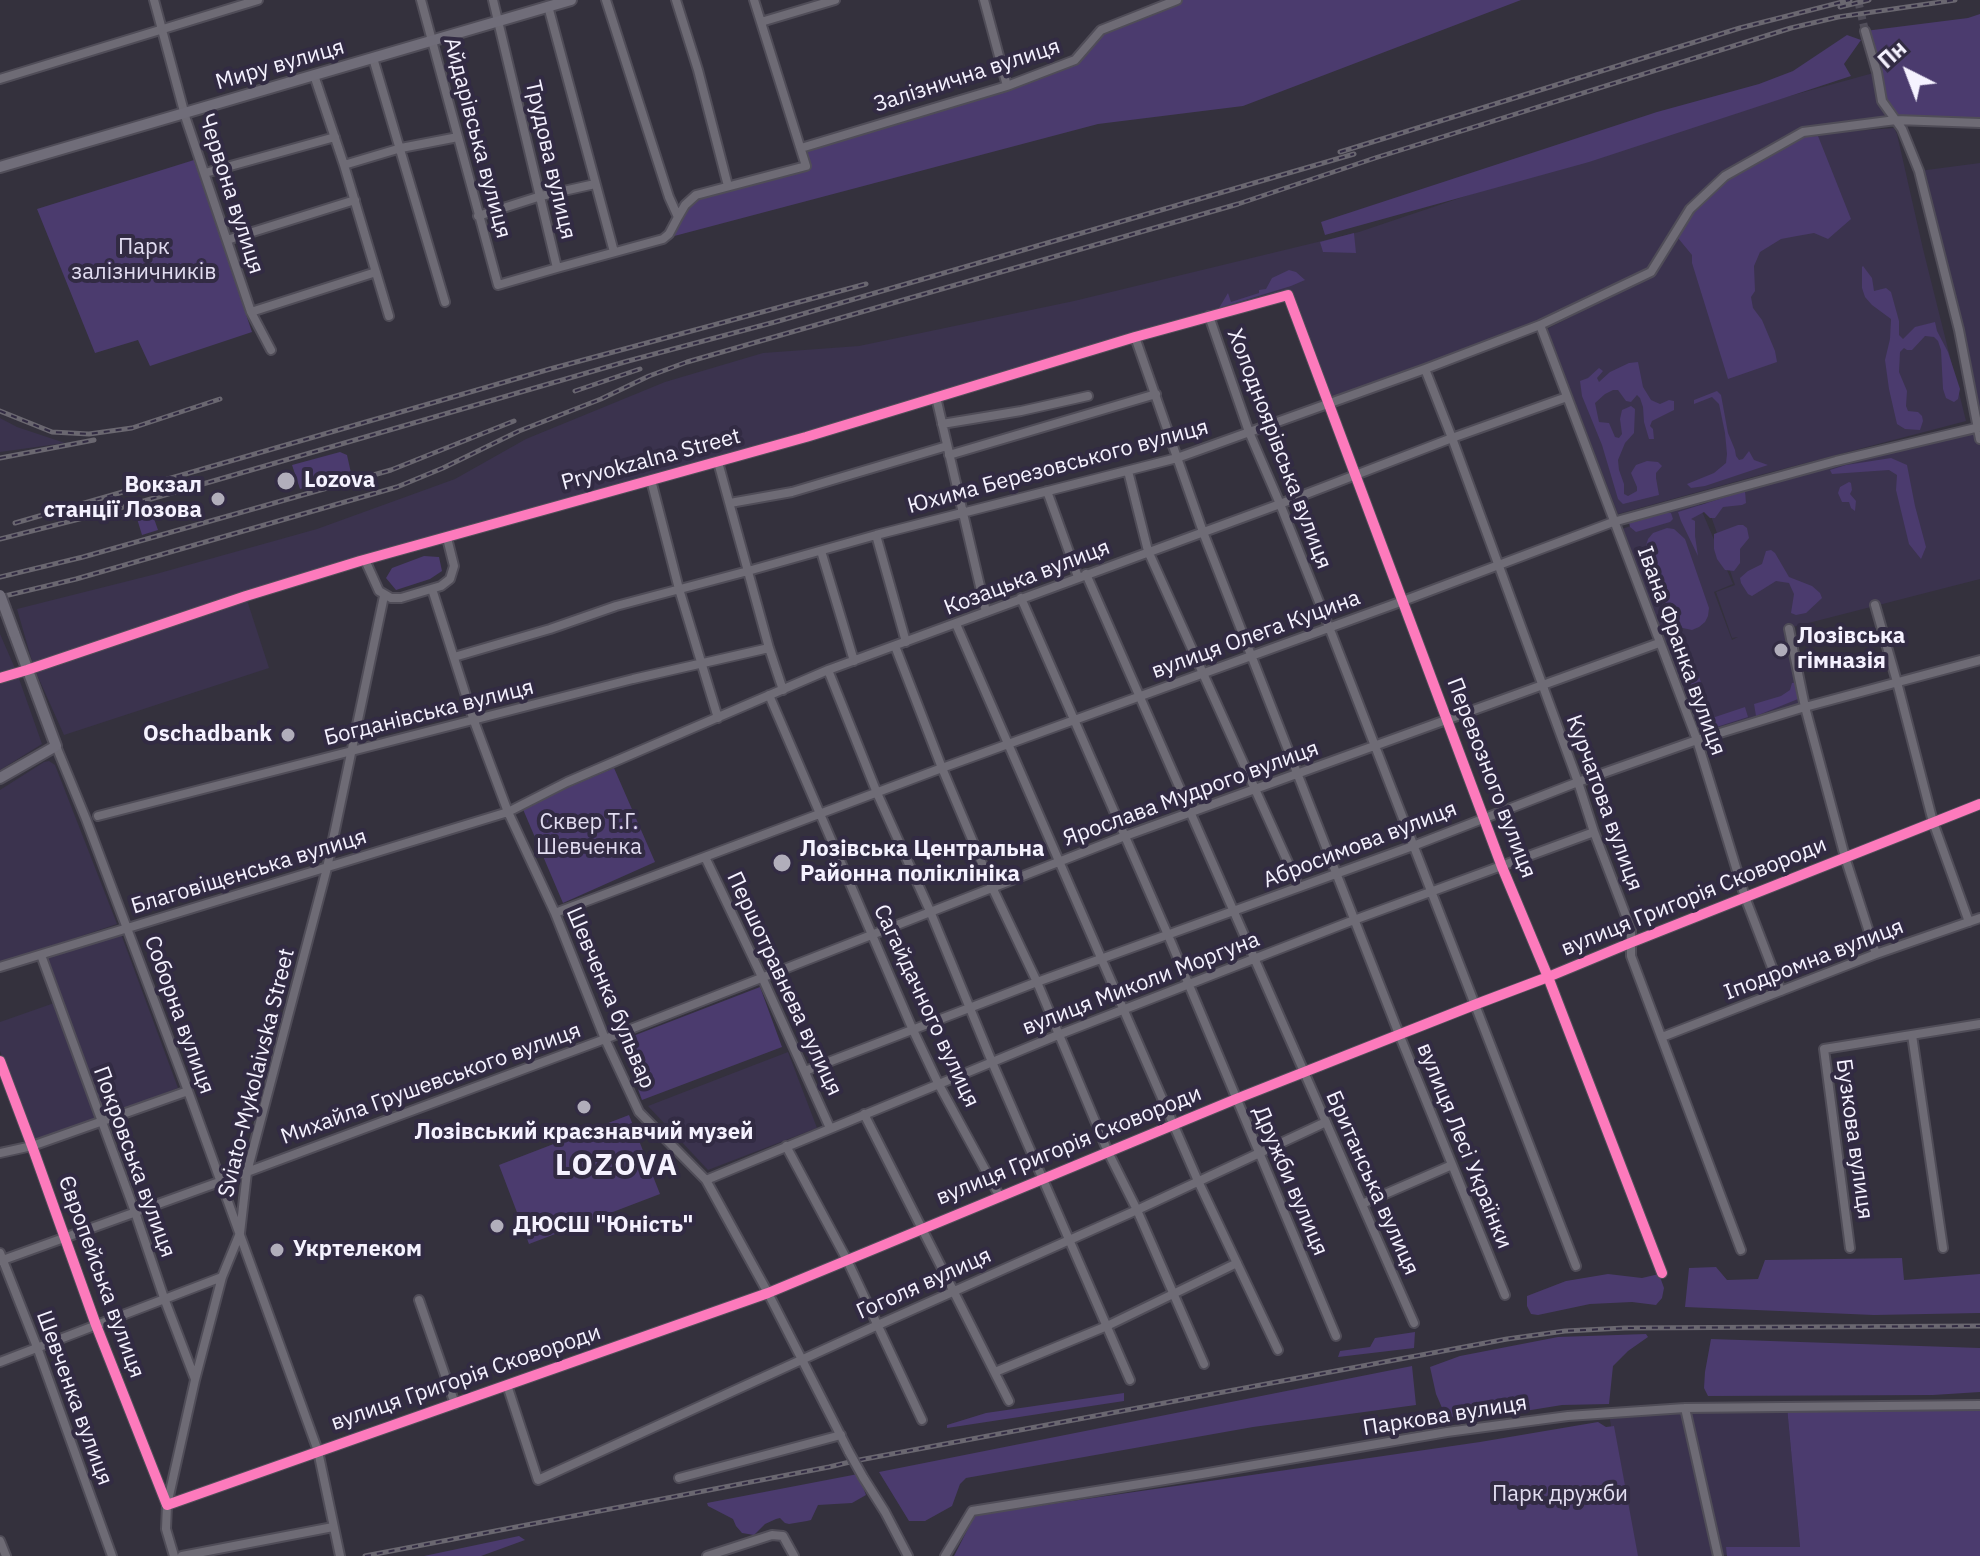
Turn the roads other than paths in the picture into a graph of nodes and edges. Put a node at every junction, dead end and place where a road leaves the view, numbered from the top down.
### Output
1 (154, 0) edge
2 (258, 0) edge
3 (421, 0) edge
4 (493, 0) edge
5 (571, 0) edge
6 (606, 0) edge
7 (676, 0) edge
8 (754, 0) edge
9 (835, 0) edge
10 (984, 0) edge
11 (1177, 0) edge
12 (548, 6) junction
13 (499, 21) junction
14 (761, 22) junction
15 (162, 29) junction
16 (1865, 31) tunnel mouth
17 (433, 41) junction
18 (373, 58) junction
19 (314, 75) junction
20 (0, 79) edge
21 (1007, 86) junction
22 (185, 114) junction
23 (1896, 120) junction
24 (1980, 123) edge
25 (335, 137) junction
26 (458, 137) junction
27 (401, 148) junction
28 (801, 148) junction
29 (344, 165) junction
30 (0, 167) edge
31 (205, 173) junction
32 (595, 184) junction
33 (728, 186) junction
34 (541, 196) junction
35 (355, 200) junction
36 (478, 216) junction
37 (678, 217) junction
38 (227, 240) junction
39 (614, 252) junction
40 (557, 268) junction
41 (376, 272) junction
42 (498, 285) joint
43 (1288, 295) joint
44 (445, 302) dead end
45 (251, 312) junction
46 (389, 316) dead end
47 (1209, 316) junction
48 (1540, 325) junction
49 (1135, 337) junction
50 (271, 350) dead end
51 (1425, 369) junction
52 (1156, 394) junction
53 (1088, 396) dead end
54 (936, 397) junction
55 (1567, 397) junction
56 (1328, 404) junction
57 (942, 424) junction
58 (1979, 428) edge
59 (1249, 432) junction
60 (1452, 438) junction
61 (1980, 439) edge
62 (948, 450) junction
63 (1177, 458) junction
64 (718, 462) junction
65 (1128, 471) junction
66 (1354, 475) junction
67 (651, 480) junction
68 (1047, 491) junction
69 (730, 503) junction
70 (1280, 504) junction
71 (963, 513) junction
72 (1613, 522) junction
73 (1203, 532) junction
74 (876, 535) junction
75 (447, 538) junction
76 (821, 551) junction
77 (1148, 551) junction
78 (365, 560) junction
79 (1499, 565) junction
80 (748, 571) junction
81 (1082, 576) junction
82 (432, 589) junction
83 (679, 589) junction
84 (0, 595) edge
85 (384, 596) junction
86 (1021, 598) junction
87 (1403, 601) junction
88 (1875, 605) dead end
89 (986, 612) junction
90 (956, 624) junction
91 (1329, 627) junction
92 (1789, 629) dead end
93 (906, 642) junction
94 (1659, 643) junction
95 (895, 646) junction
96 (769, 648) junction
97 (1251, 655) junction
98 (454, 657) junction
99 (1980, 660) edge
100 (854, 661) junction
101 (701, 664) junction
102 (27, 670) junction
103 (828, 670) junction
104 (1202, 673) junction
105 (0, 678) edge
106 (1897, 682) junction
107 (1543, 685) junction
108 (783, 690) junction
109 (769, 695) junction
110 (1140, 696) junction
111 (1805, 707) junction
112 (718, 718) junction
113 (1448, 719) junction
114 (474, 721) junction
115 (1073, 721) junction
116 (1697, 740) junction
117 (1010, 745) junction
118 (56, 746) junction
119 (1374, 746) junction
120 (352, 750) junction
121 (942, 768) junction
122 (1298, 773) junction
123 (0, 778) edge
124 (1578, 782) junction
125 (1254, 789) junction
126 (877, 793) junction
127 (1980, 804) edge
128 (508, 812) junction
129 (1189, 813) junction
130 (821, 814) junction
131 (98, 816) dead end
132 (1485, 817) junction
133 (1933, 822) junction
134 (1594, 832) junction
135 (1125, 836) junction
136 (1413, 846) junction
137 (705, 857) junction
138 (1845, 857) junction
139 (1058, 861) junction
140 (1502, 867) junction
141 (327, 868) junction
142 (1337, 874) junction
143 (992, 887) junction
144 (1299, 887) junction
145 (1431, 893) junction
146 (1745, 897) junction
147 (930, 911) junction
148 (1234, 911) junction
149 (555, 913) junction
150 (1980, 918) edge
151 (1354, 920) junction
152 (1969, 922) junction
153 (127, 927) junction
154 (871, 934) junction
155 (1168, 935) junction
156 (1630, 943) junction
157 (1876, 954) junction
158 (41, 955) junction
159 (1102, 959) junction
160 (1255, 959) junction
161 (0, 967) edge
162 (762, 977) junction
163 (1548, 977) junction
164 (1037, 982) junction
165 (1189, 985) junction
166 (1781, 991) junction
167 (1474, 1005) junction
168 (969, 1008) junction
169 (1125, 1010) junction
170 (1980, 1024) edge
171 (912, 1028) junction
172 (1399, 1034) junction
173 (1058, 1035) junction
174 (1912, 1035) junction
175 (1662, 1037) junction
176 (605, 1039) junction
177 (0, 1061) edge
178 (992, 1062) junction
179 (805, 1071) junction
180 (1304, 1072) junction
181 (938, 1083) junction
182 (188, 1091) junction
183 (1236, 1099) junction
184 (864, 1114) junction
185 (101, 1122) junction
186 (1326, 1122) junction
187 (1174, 1125) junction
188 (830, 1128) junction
189 (32, 1146) junction
190 (786, 1146) junction
191 (1108, 1152) junction
192 (0, 1153) edge
193 (1259, 1153) junction
194 (1452, 1165) junction
195 (247, 1172) junction
196 (1043, 1179) junction
197 (706, 1180) junction
198 (220, 1181) junction
199 (1198, 1181) junction
200 (1000, 1197) junction
201 (1362, 1204) junction
202 (1137, 1210) junction
203 (135, 1212) junction
204 (923, 1228) junction
205 (240, 1233) junction
206 (65, 1236) junction
207 (1068, 1240) junction
208 (1850, 1248) dead end
209 (1943, 1248) dead end
210 (1741, 1250) dead end
211 (1, 1258) edge
212 (847, 1260) junction
213 (1237, 1263) junction
214 (1576, 1266) dead end
215 (1662, 1273) dead end
216 (222, 1277) junction
217 (953, 1291) junction
218 (768, 1293) junction
219 (1173, 1294) junction
220 (1505, 1295) dead end
221 (164, 1298) junction
222 (419, 1300) dead end
223 (1414, 1323) dead end
224 (96, 1325) junction
225 (878, 1325) junction
226 (1107, 1326) junction
227 (1336, 1336) dead end
228 (37, 1347) junction
229 (1278, 1350) dead end
230 (802, 1359) junction
231 (0, 1362) edge
232 (1204, 1364) dead end
233 (995, 1372) junction
234 (195, 1380) junction
235 (1130, 1380) dead end
236 (507, 1385) junction
237 (1009, 1401) dead end
238 (455, 1404) junction
239 (1980, 1405) edge
240 (1685, 1408) junction
241 (922, 1420) dead end
242 (841, 1435) junction
243 (318, 1451) junction
244 (679, 1478) dead end
245 (167, 1505) junction
246 (333, 1527) junction
247 (0, 1541) edge
248 (6, 1556) edge
249 (112, 1556) edge
250 (174, 1556) edge
251 (182, 1556) edge
252 (340, 1556) edge
253 (707, 1556) edge
254 (794, 1556) edge
255 (908, 1556) edge
256 (945, 1556) edge
257 (1718, 1556) edge

1 - 15 street, Червона вулиця
2 - 15 street
3 - 17 street, Айдарівська вулиця
4 - 13 street, Трудова вулиця
5 - 12 main road, Миру вулиця
6 - 37 street
7 - 33 street
8 - 14 street
9 - 14 street
10 - 21 street
11 - 21 street, Залізнична вулиця
12 - 13 main road, Миру вулиця
12 - 32 street
13 - 17 main road, Миру вулиця
13 - 34 street, Трудова вулиця
14 - 28 street
15 - 20 street
15 - 22 street, Червона вулиця
16 - 23 street
17 - 18 main road, Миру вулиця
17 - 26 street, Айдарівська вулиця
18 - 19 main road, Миру вулиця
18 - 27 street
19 - 22 main road, Миру вулиця
19 - 25 street
21 - 28 street, Залізнична вулиця
22 - 30 main road, Миру вулиця
22 - 31 street, Червона вулиця
23 - 24 street, Юхима Березовського вулиця
23 - 48 street, Юхима Березовського вулиця
23 - 58 street
25 - 29 street
25 - 31 street
26 - 27 street
26 - 36 street, Айдарівська вулиця
27 - 29 street
27 - 44 street
28 - 33 street
29 - 35 street
31 - 38 street, Червона вулиця
32 - 34 street
32 - 39 street
33 - 37 street
34 - 36 street
34 - 40 street, Трудова вулиця
35 - 38 street
35 - 41 street
36 - 42 street, Айдарівська вулиця
37 - 39 street
38 - 45 street, Червона вулиця
39 - 40 street
40 - 42 street, Трудова вулиця
41 - 45 street
41 - 46 street
43 - 47 street, Pryvokzalna Street
43 - 56 street, Перевозного вулиця
45 - 50 street, Червона вулиця
47 - 49 street, Pryvokzalna Street
47 - 59 street, Холодноярівська вулиця
48 - 51 street, Юхима Березовського вулиця
48 - 55 street, Івана Франка вулиця
49 - 52 street, вулиця Лесі Українки
49 - 54 street, Pryvokzalna Street
51 - 56 street, Юхима Березовського вулиця
51 - 60 street, Курчатова вулиця
52 - 62 street
52 - 63 street, вулиця Лесі Українки
53 - 57 street
54 - 57 street
54 - 64 street, Pryvokzalna Street
55 - 60 street, Козацька вулиця
55 - 72 street, Івана Франка вулиця
56 - 59 street, Юхима Березовського вулиця
56 - 66 street, Перевозного вулиця
57 - 62 street
58 - 61 street
58 - 72 street, вулиця Олега Куцина
59 - 63 street, Юхима Березовського вулиця
59 - 70 street, Холодноярівська вулиця
60 - 66 street, Козацька вулиця
60 - 79 street, Курчатова вулиця
62 - 69 street
62 - 71 street
63 - 65 street, Юхима Березовського вулиця
63 - 73 street, вулиця Лесі Українки
64 - 67 street, Pryvokzalna Street
64 - 69 street
65 - 68 street, Юхима Березовського вулиця
65 - 77 street
66 - 70 street, Козацька вулиця
66 - 87 street, Перевозного вулиця
67 - 75 street, Pryvokzalna Street
67 - 83 street
68 - 71 street, Юхима Березовського вулиця
68 - 81 street, Британська вулиця
69 - 80 street
70 - 73 street, Козацька вулиця
70 - 91 street, Холодноярівська вулиця
71 - 74 street, Юхима Березовського вулиця
71 - 89 street
72 - 79 street, вулиця Олега Куцина
72 - 94 street, Івана Франка вулиця
73 - 77 street, Козацька вулиця
73 - 97 street, вулиця Лесі Українки
74 - 76 street, Юхима Березовського вулиця
74 - 93 street
75 - 78 street, Pryvokzalna Street
75 - 82 street
76 - 80 street, Юхима Березовського вулиця
76 - 100 street
77 - 81 street, Козацька вулиця
77 - 104 street
78 - 85 street
78 - 102 street, Pryvokzalna Street
79 - 87 street, вулиця Олега Куцина
79 - 107 street, Курчатова вулиця
80 - 83 street, Юхима Березовського вулиця
80 - 96 street
81 - 86 street, Козацька вулиця
81 - 110 street, Британська вулиця
82 - 85 street
82 - 98 street, Шевченка бульвар
83 - 98 street, Юхима Березовського вулиця
83 - 101 street
84 - 102 main road, bridge
85 - 120 street, Sviato-Mykolaivska Street
86 - 89 street, Козацька вулиця
86 - 115 street, Дружби вулиця
87 - 91 street, вулиця Олега Куцина
87 - 113 street, Перевозного вулиця
88 - 106 street
89 - 90 street, Козацька вулиця
90 - 93 street, Козацька вулиця
90 - 117 street
91 - 97 street, вулиця Олега Куцина
91 - 119 street, Холодноярівська вулиця
92 - 111 street
93 - 95 street, Козацька вулиця
94 - 107 street, Ярослава Мудрого вулиця
94 - 116 street, Івана Франка вулиця
95 - 100 street, Козацька вулиця
95 - 121 street
96 - 101 street, Богданівська вулиця
96 - 108 street
97 - 104 street, вулиця Олега Куцина
97 - 122 street, вулиця Лесі Українки
98 - 114 street, Шевченка бульвар
99 - 106 street, Абросимова вулиця
100 - 103 street, Козацька вулиця
101 - 112 street
101 - 114 street, Богданівська вулиця
102 - 105 street, Pryvokzalna Street
102 - 118 main road
103 - 108 street, Козацька вулиця
103 - 126 street
104 - 110 street, вулиця Олега Куцина
104 - 125 street
106 - 111 street, Абросимова вулиця
106 - 133 street
107 - 113 street, Ярослава Мудрого вулиця
107 - 124 street, Курчатова вулиця
108 - 109 street, Козацька вулиця
109 - 112 street, Козацька вулиця
109 - 130 street, Сагайдачного вулиця
110 - 115 street, вулиця Олега Куцина
110 - 129 street, Британська вулиця
111 - 116 street, Абросимова вулиця
111 - 138 street
112 - 128 street, Козацька вулиця
113 - 119 street, Ярослава Мудрого вулиця
113 - 132 street, Перевозного вулиця
114 - 120 street, Богданівська вулиця
114 - 128 street, Шевченка бульвар
115 - 117 street, вулиця Олега Куцина
115 - 135 street, Дружби вулиця
116 - 124 street, Абросимова вулиця
116 - 146 street, Івана Франка вулиця
117 - 121 street, вулиця Олега Куцина
117 - 139 street
118 - 123 main road
118 - 153 street, Соборна вулиця
119 - 122 street, Ярослава Мудрого вулиця
119 - 136 street, Холодноярівська вулиця
120 - 131 street, Богданівська вулиця
120 - 141 street, Sviato-Mykolaivska Street
121 - 126 street, вулиця Олега Куцина
121 - 143 street
122 - 125 street, Ярослава Мудрого вулиця
122 - 142 street, вулиця Лесі Українки
124 - 132 street, Абросимова вулиця
124 - 134 street, Курчатова вулиця
125 - 129 street, Ярослава Мудрого вулиця
125 - 144 street
126 - 130 street, вулиця Олега Куцина
126 - 147 street
127 - 133 street, вулиця Григорія Сковороди
128 - 141 street, Благовіщенська вулиця
128 - 149 street, Шевченка бульвар
129 - 135 street, Ярослава Мудрого вулиця
129 - 148 street, Британська вулиця
130 - 137 street, вулиця Олега Куцина
130 - 154 street, Сагайдачного вулиця
132 - 136 street, Абросимова вулиця
132 - 140 street, Перевозного вулиця
133 - 138 street, вулиця Григорія Сковороди
133 - 152 street
134 - 140 street, вулиця Миколи Моргуна
134 - 156 street, Курчатова вулиця
135 - 139 street, Ярослава Мудрого вулиця
135 - 155 street, Дружби вулиця
136 - 142 street, Абросимова вулиця
136 - 145 street, Холодноярівська вулиця
137 - 149 street, вулиця Олега Куцина
137 - 162 street, Першотравнева вулиця
138 - 146 street, вулиця Григорія Сковороди
138 - 157 street
139 - 143 street, Ярослава Мудрого вулиця
139 - 159 street
140 - 145 street, вулиця Миколи Моргуна
140 - 163 street, Перевозного вулиця
141 - 153 street, Благовіщенська вулиця
141 - 195 street, Sviato-Mykolaivska Street
142 - 144 street, Абросимова вулиця
142 - 151 street, вулиця Лесі Українки
143 - 147 street, Ярослава Мудрого вулиця
143 - 164 street
144 - 148 street, Абросимова вулиця
145 - 151 street, вулиця Миколи Моргуна
145 - 167 street, Холодноярівська вулиця
146 - 156 street, вулиця Григорія Сковороди
146 - 166 street, Івана Франка вулиця
147 - 154 street, Ярослава Мудрого вулиця
147 - 168 street
148 - 155 street, Абросимова вулиця
148 - 160 street, Британська вулиця
149 - 176 street, Шевченка бульвар
150 - 152 street, Іподромна вулиця
151 - 160 street, вулиця Миколи Моргуна
151 - 172 street, вулиця Лесі Українки
152 - 157 street, Іподромна вулиця
153 - 158 street, Благовіщенська вулиця
153 - 182 street, Соборна вулиця
154 - 162 street, Ярослава Мудрого вулиця
154 - 171 street, Сагайдачного вулиця
155 - 159 street, Абросимова вулиця
155 - 165 street, Дружби вулиця
156 - 163 street, вулиця Григорія Сковороди
156 - 175 street, Курчатова вулиця
157 - 166 street, Іподромна вулиця
158 - 161 street, Благовіщенська вулиця
158 - 185 street, Покровська вулиця
159 - 164 street, Абросимова вулиця
159 - 169 street
160 - 165 street, вулиця Миколи Моргуна
160 - 180 street, Британська вулиця
162 - 176 street, Ярослава Мудрого вулиця
162 - 179 street, Першотравнева вулиця
163 - 167 street, вулиця Григорія Сковороди
163 - 215 street, Перевозного вулиця
164 - 168 street, Абросимова вулиця
164 - 173 street
165 - 169 street, вулиця Миколи Моргуна
165 - 183 street, Дружби вулиця
166 - 175 street, Іподромна вулиця
167 - 172 street, вулиця Григорія Сковороди
167 - 214 street, Холодноярівська вулиця
168 - 171 street, Абросимова вулиця
168 - 178 street
169 - 173 street, вулиця Миколи Моргуна
169 - 187 street
170 - 174 street, Бузкова вулиця
171 - 179 street, Абросимова вулиця
171 - 181 street, Сагайдачного вулиця
172 - 180 street, вулиця Григорія Сковороди
172 - 194 street, вулиця Лесі Українки
173 - 178 street, вулиця Миколи Моргуна
173 - 191 street
174 - 208 street, Бузкова вулиця
174 - 209 street
175 - 210 street, Курчатова вулиця
176 - 195 street, Михайла Грушевського вулиця
176 - 197 street, Шевченка бульвар
177 - 189 street, Європейська вулиця
178 - 181 street, вулиця Миколи Моргуна
178 - 196 street
179 - 188 street, Першотравнева вулиця
180 - 183 street, вулиця Григорія Сковороди
180 - 186 street, Британська вулиця
181 - 184 street, вулиця Миколи Моргуна
181 - 200 street, Сагайдачного вулиця
182 - 185 street
182 - 198 street, Соборна вулиця
183 - 187 street, вулиця Григорія Сковороди
183 - 193 street, Дружби вулиця
184 - 188 street, вулиця Миколи Моргуна
184 - 204 street
185 - 189 street
185 - 203 street, Покровська вулиця
186 - 193 street, Гоголя вулиця
186 - 201 street, Британська вулиця
187 - 191 street, вулиця Григорія Сковороди
187 - 199 street
188 - 190 street, вулиця Миколи Моргуна
189 - 192 street
189 - 206 street, Європейська вулиця
190 - 197 street, вулиця Миколи Моргуна
190 - 212 street
191 - 196 street, вулиця Григорія Сковороди
191 - 202 street
193 - 199 street, Гоголя вулиця
193 - 227 street, Дружби вулиця
194 - 201 street
194 - 220 street, вулиця Лесі Українки
195 - 198 street, Михайла Грушевського вулиця
195 - 205 street, Sviato-Mykolaivska Street
196 - 200 street, вулиця Григорія Сковороди
196 - 207 street
197 - 218 street, Шевченка бульвар
198 - 203 street, Михайла Грушевського вулиця
198 - 205 street, Соборна вулиця
199 - 202 street, Гоголя вулиця
199 - 213 street
200 - 204 street, вулиця Григорія Сковороди
201 - 223 street, Британська вулиця
202 - 207 street, Гоголя вулиця
202 - 219 street
203 - 206 street, Михайла Грушевського вулиця
203 - 221 street, Покровська вулиця
204 - 212 street, вулиця Григорія Сковороди
204 - 217 street
205 - 216 street, Sviato-Mykolaivska Street
205 - 243 street, Соборна вулиця
206 - 211 street, Михайла Грушевського вулиця
206 - 224 street, Європейська вулиця
207 - 217 street, Гоголя вулиця
207 - 226 street
211 - 228 street, Шевченка вулиця
212 - 218 street, вулиця Григорія Сковороди
212 - 225 street
213 - 219 street
213 - 229 street
216 - 221 street
216 - 234 street, Sviato-Mykolaivska Street
217 - 225 street, Гоголя вулиця
217 - 233 street
218 - 230 street, Шевченка бульвар
218 - 236 street, вулиця Григорія Сковороди
219 - 226 street
219 - 232 street
221 - 224 street
221 - 234 street, Покровська вулиця
222 - 238 street
224 - 228 street
224 - 245 street, Європейська вулиця
225 - 230 street, Гоголя вулиця
225 - 241 street
226 - 233 street
226 - 235 street
228 - 231 street
228 - 249 street, Шевченка вулиця
230 - 236 street, Гоголя вулиця
230 - 242 street, Шевченка бульвар
233 - 237 street
234 - 245 street, Sviato-Mykolaivska Street
236 - 238 street, вулиця Григорія Сковороди
238 - 243 street, вулиця Григорія Сковороди
239 - 240 street, Паркова вулиця
240 - 256 street, Паркова вулиця
240 - 257 street
242 - 244 street
242 - 255 street, Шевченка бульвар, bridge
243 - 245 street, вулиця Григорія Сковороди
243 - 246 street, Соборна вулиця
245 - 250 street, Sviato-Mykolaivska Street
246 - 251 street
246 - 252 street, Соборна вулиця
247 - 248 street
253 - 254 street

